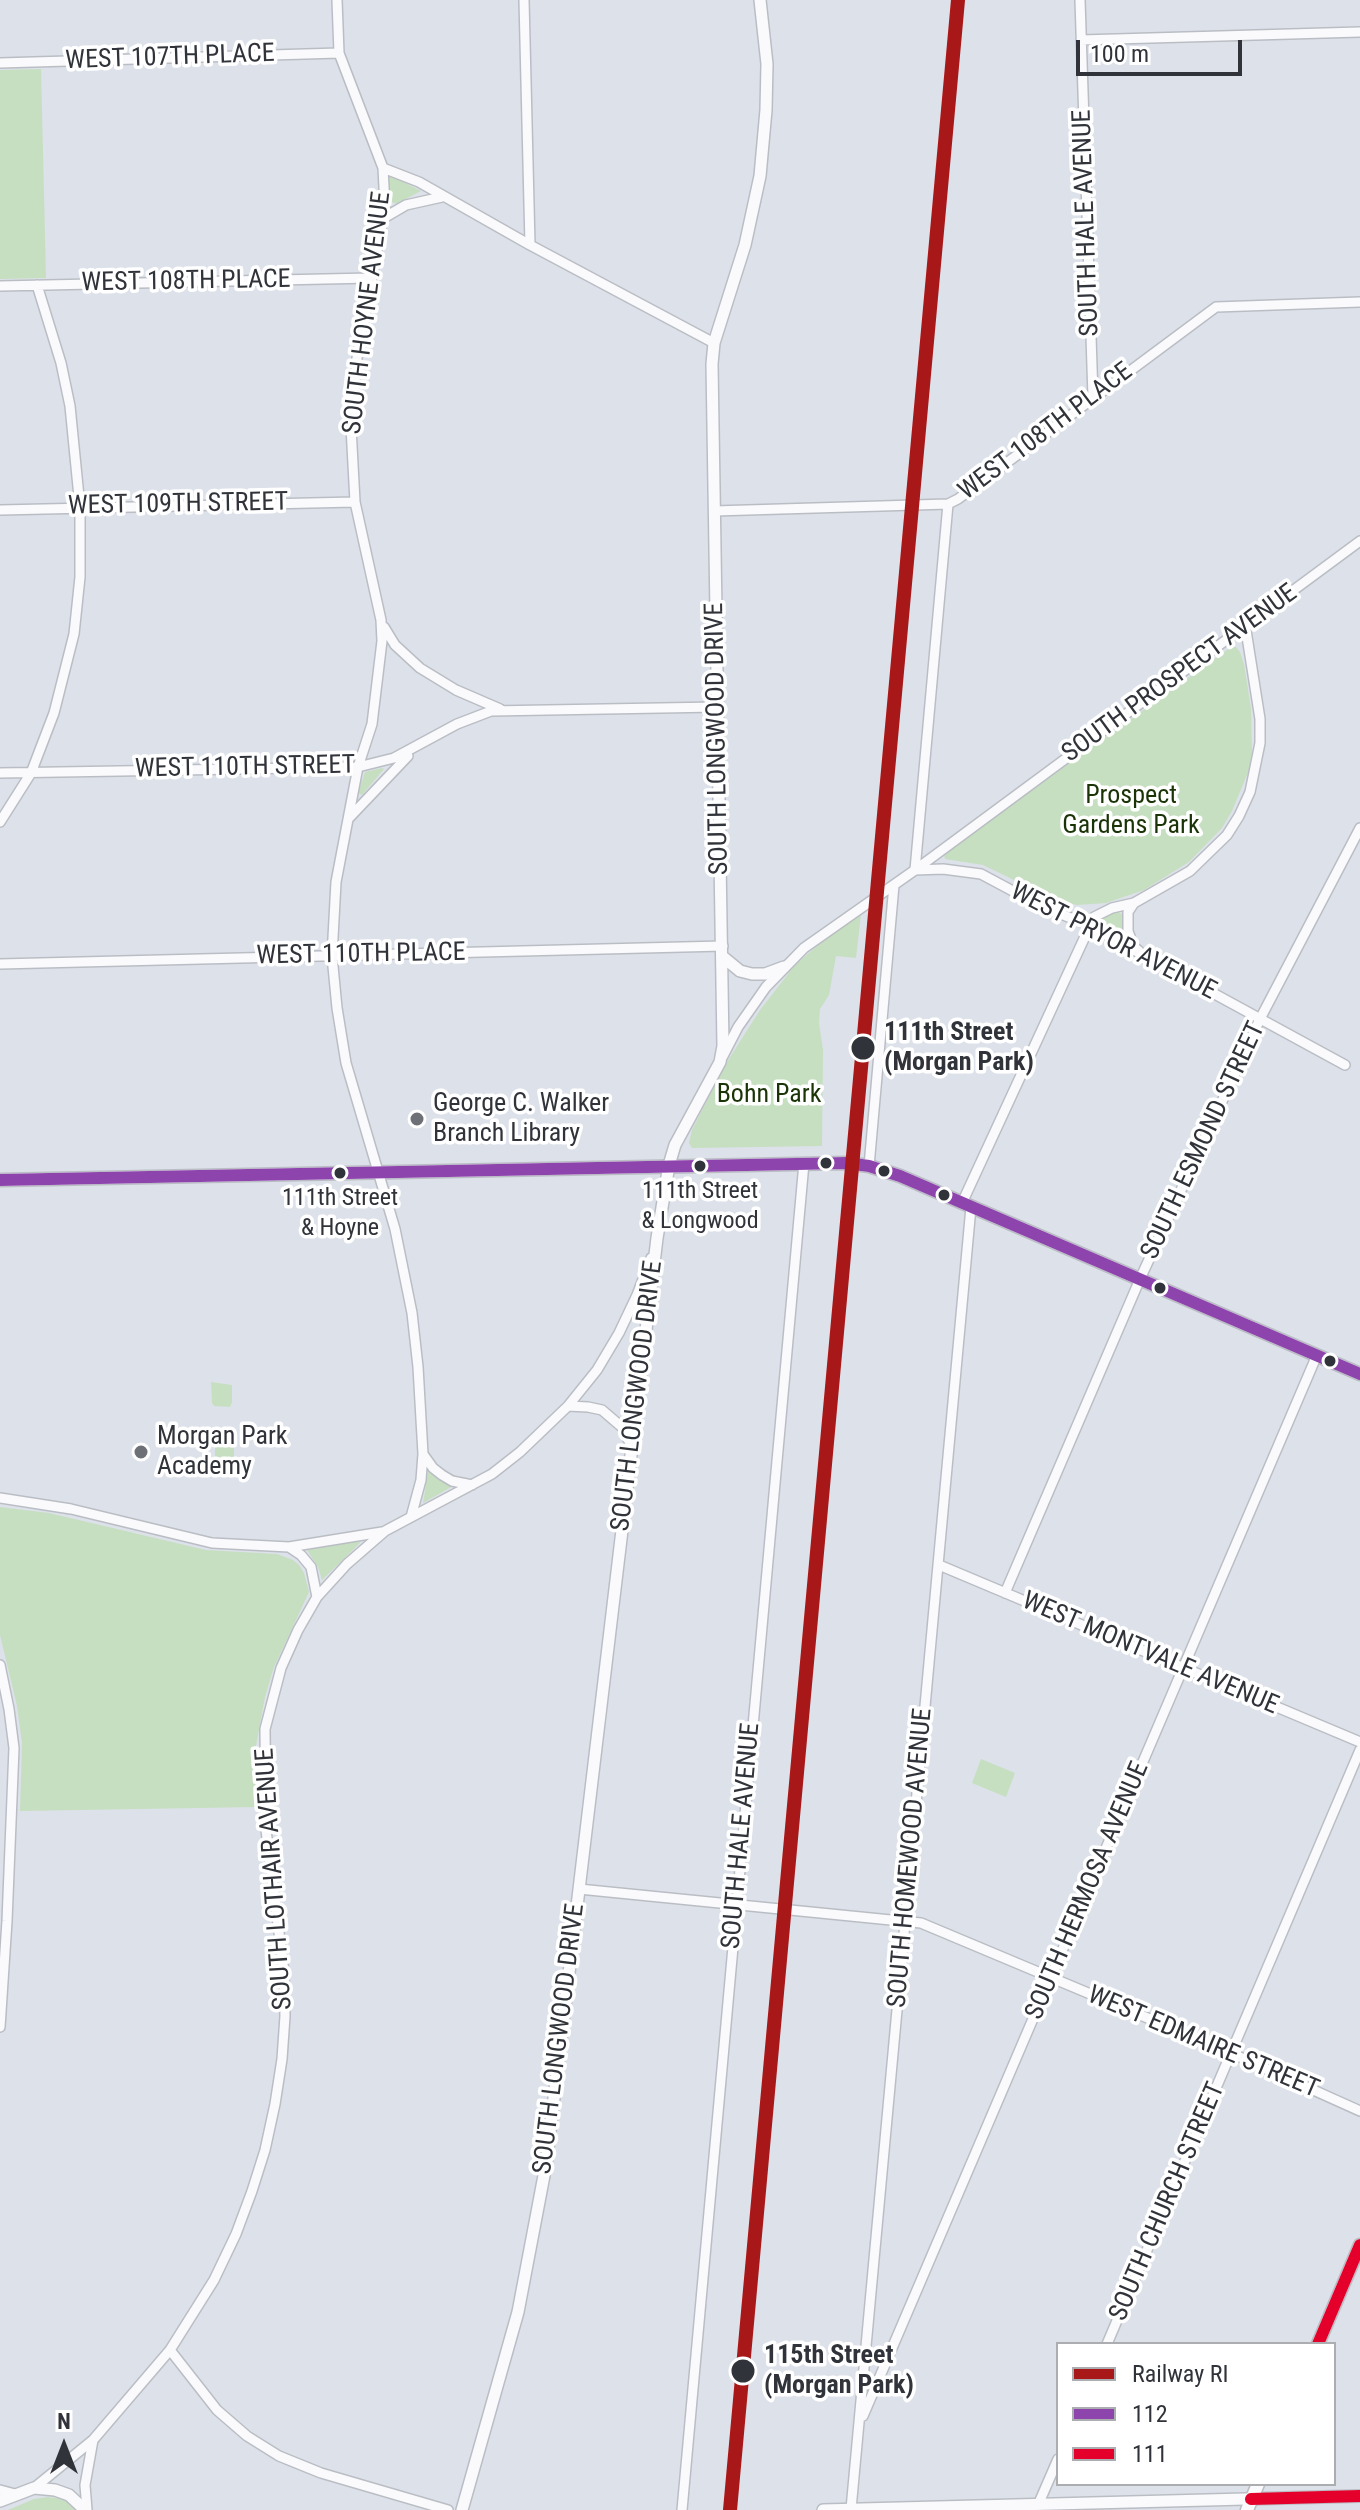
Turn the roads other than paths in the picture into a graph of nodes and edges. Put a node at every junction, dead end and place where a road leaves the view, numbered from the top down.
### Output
1 (337, 0) edge
2 (524, 0) edge
3 (760, 0) edge
4 (1080, 0) edge
5 (1360, 32) edge
6 (1081, 40) junction
7 (339, 53) junction
8 (0, 63) edge
9 (383, 168) junction
10 (444, 197) junction
11 (382, 219) junction
12 (530, 245) junction
13 (371, 278) junction
14 (37, 285) junction
15 (0, 286) edge
16 (1360, 302) edge
17 (714, 343) junction
18 (1093, 397) junction
19 (355, 502) junction
20 (948, 504) junction
21 (80, 507) junction
22 (0, 510) edge
23 (714, 511) junction
24 (1360, 541) edge
25 (381, 620) junction
26 (1245, 624) junction
27 (717, 707) junction
28 (504, 710) junction
29 (416, 748) junction
30 (358, 767) junction
31 (0, 773) edge
32 (31, 773) junction
33 (348, 820) junction
34 (0, 822) edge
35 (1360, 828) edge
36 (915, 870) junction
37 (894, 885) junction
38 (1134, 903) junction
39 (1088, 925) junction
40 (723, 952) junction
41 (332, 956) junction
42 (1145, 956) junction
43 (0, 964) edge
44 (784, 967) junction
45 (1260, 1019) junction
46 (720, 1062) junction
47 (1345, 1065) dead end
48 (804, 1163) junction
49 (669, 1165) junction
50 (869, 1166) junction
51 (377, 1171) junction
52 (0, 1180) edge
53 (966, 1205) junction
54 (657, 1235) junction
55 (1140, 1279) junction
56 (1317, 1355) junction
57 (1360, 1374) edge
58 (568, 1406) junction
59 (632, 1448) junction
60 (423, 1454) junction
61 (474, 1485) junction
62 (0, 1498) edge
63 (411, 1517) junction
64 (385, 1531) junction
65 (289, 1547) junction
66 (939, 1565) junction
67 (1005, 1593) junction
68 (317, 1597) junction
69 (0, 1665) edge
70 (1183, 1667) junction
71 (1360, 1742) edge
72 (1360, 1750) edge
73 (6, 1835) edge
74 (579, 1889) junction
75 (736, 1904) junction
76 (904, 1920) junction
77 (1051, 1978) junction
78 (0, 2025) edge
79 (1231, 2053) junction
80 (1360, 2111) edge
81 (1360, 2245) edge
82 (1108, 2342) edge
83 (1319, 2342) edge
84 (170, 2350) junction
85 (858, 2427) junction
86 (93, 2440) junction
87 (1056, 2464) edge
88 (1257, 2486) edge
89 (34, 2488) junction
90 (0, 2490) edge
91 (15, 2494) junction
92 (1360, 2496) edge
93 (0, 2501) edge
94 (1038, 2505) junction
95 (1249, 2505) edge
96 (1063, 2507) edge
97 (851, 2509) edge
98 (887, 2509) edge
99 (86, 2510) edge
100 (448, 2510) edge
101 (462, 2510) edge
102 (682, 2510) edge
103 (823, 2510) edge

1 - 7 street, SOUTH HOYNE AVENUE
2 - 12 street
3 - 17 street, SOUTH LONGWOOD DRIVE
4 - 6 street, SOUTH HALE AVENUE
5 - 6 street
6 - 18 street, SOUTH HALE AVENUE
7 - 8 street, WEST 107TH PLACE
7 - 9 street, SOUTH HOYNE AVENUE
9 - 10 street
9 - 11 street, SOUTH HOYNE AVENUE
10 - 11 street
10 - 12 street
11 - 13 street, SOUTH HOYNE AVENUE
12 - 17 street
13 - 14 street, WEST 108TH PLACE
13 - 19 street, SOUTH HOYNE AVENUE
14 - 15 street, WEST 108TH PLACE
14 - 21 street
16 - 18 street, WEST 108TH PLACE
17 - 23 street, SOUTH LONGWOOD DRIVE
18 - 20 street, WEST 108TH PLACE
19 - 21 street, WEST 109TH STREET
19 - 25 street, SOUTH HOYNE AVENUE
20 - 23 street, WEST 108TH PLACE
20 - 36 street
21 - 22 street, WEST 109TH STREET
21 - 32 street
23 - 27 street, SOUTH LONGWOOD DRIVE
24 - 26 street, SOUTH PROSPECT AVENUE
25 - 28 street
25 - 30 street, SOUTH HOYNE AVENUE
26 - 36 street, SOUTH PROSPECT AVENUE
26 - 38 street
27 - 28 street, WEST 110TH STREET
27 - 40 street, SOUTH LONGWOOD DRIVE
28 - 29 street, WEST 110TH STREET
29 - 30 street, WEST 110TH STREET
29 - 33 street, SOUTH HOYNE AVENUE
30 - 32 street, WEST 110TH STREET
30 - 33 street, SOUTH HOYNE AVENUE
31 - 32 street, WEST 110TH STREET
32 - 34 street
33 - 41 street, SOUTH HOYNE AVENUE
35 - 45 street, SOUTH ESMOND STREET
36 - 37 street, SOUTH PROSPECT AVENUE
36 - 39 street, WEST PRYOR AVENUE
37 - 44 street, SOUTH PROSPECT AVENUE
37 - 50 street
38 - 39 street
38 - 42 street
39 - 42 street, WEST PRYOR AVENUE
39 - 53 street, SOUTH HOMEWOOD AVENUE
40 - 41 street, WEST 110TH PLACE
40 - 44 street
40 - 46 street, SOUTH LONGWOOD DRIVE
41 - 43 street, WEST 110TH PLACE
41 - 51 street, SOUTH HOYNE AVENUE
42 - 45 street, WEST PRYOR AVENUE
44 - 46 street, SOUTH PROSPECT AVENUE
45 - 47 street, WEST PRYOR AVENUE
45 - 55 street, SOUTH ESMOND STREET
46 - 49 street, SOUTH LONGWOOD DRIVE
48 - 49 main road
48 - 50 main road
48 - 75 street, SOUTH HALE AVENUE
49 - 51 main road
49 - 54 street, SOUTH LONGWOOD DRIVE
50 - 53 main road
51 - 52 main road
51 - 60 street, SOUTH HOYNE AVENUE
53 - 55 main road
53 - 66 street, SOUTH HOMEWOOD AVENUE
54 - 58 street, SOUTH LOTHAIR AVENUE
54 - 59 street, SOUTH LONGWOOD DRIVE
55 - 56 main road
55 - 67 street, SOUTH ESMOND STREET
56 - 57 main road
56 - 70 street, SOUTH HERMOSA AVENUE
58 - 59 street
58 - 61 street, SOUTH LOTHAIR AVENUE
59 - 74 street, SOUTH LONGWOOD DRIVE
60 - 61 street
60 - 63 street, SOUTH HOYNE AVENUE
61 - 63 street, SOUTH LOTHAIR AVENUE
62 - 65 street
63 - 64 street, SOUTH LOTHAIR AVENUE
64 - 65 street
64 - 68 street, SOUTH LOTHAIR AVENUE
65 - 68 street
66 - 67 street, WEST MONTVALE AVENUE
66 - 76 street, SOUTH HOMEWOOD AVENUE
67 - 70 street, WEST MONTVALE AVENUE
68 - 84 street, SOUTH LOTHAIR AVENUE
69 - 73 street
70 - 71 street, WEST MONTVALE AVENUE
70 - 77 street, SOUTH HERMOSA AVENUE
72 - 79 street, SOUTH CHURCH STREET
73 - 78 street
74 - 75 street, WEST EDMAIRE STREET
74 - 101 street, SOUTH LONGWOOD DRIVE
75 - 76 street, WEST EDMAIRE STREET
75 - 102 street, SOUTH HALE AVENUE
76 - 77 street, WEST EDMAIRE STREET
76 - 85 street, SOUTH HOMEWOOD AVENUE
77 - 79 street, WEST EDMAIRE STREET
77 - 85 street, SOUTH HERMOSA AVENUE
79 - 80 street, WEST EDMAIRE STREET
79 - 82 street, SOUTH CHURCH STREET
81 - 83 main road
84 - 86 street, SOUTH LOTHAIR AVENUE
84 - 100 street
85 - 97 street, SOUTH HOMEWOOD AVENUE
86 - 89 street, SOUTH LOTHAIR AVENUE
86 - 99 street
87 - 94 street
88 - 95 main road
89 - 91 street
89 - 99 street
90 - 91 street
91 - 93 street
92 - 95 street
94 - 96 street
94 - 98 street
95 - 96 street
97 - 98 street
97 - 103 street

